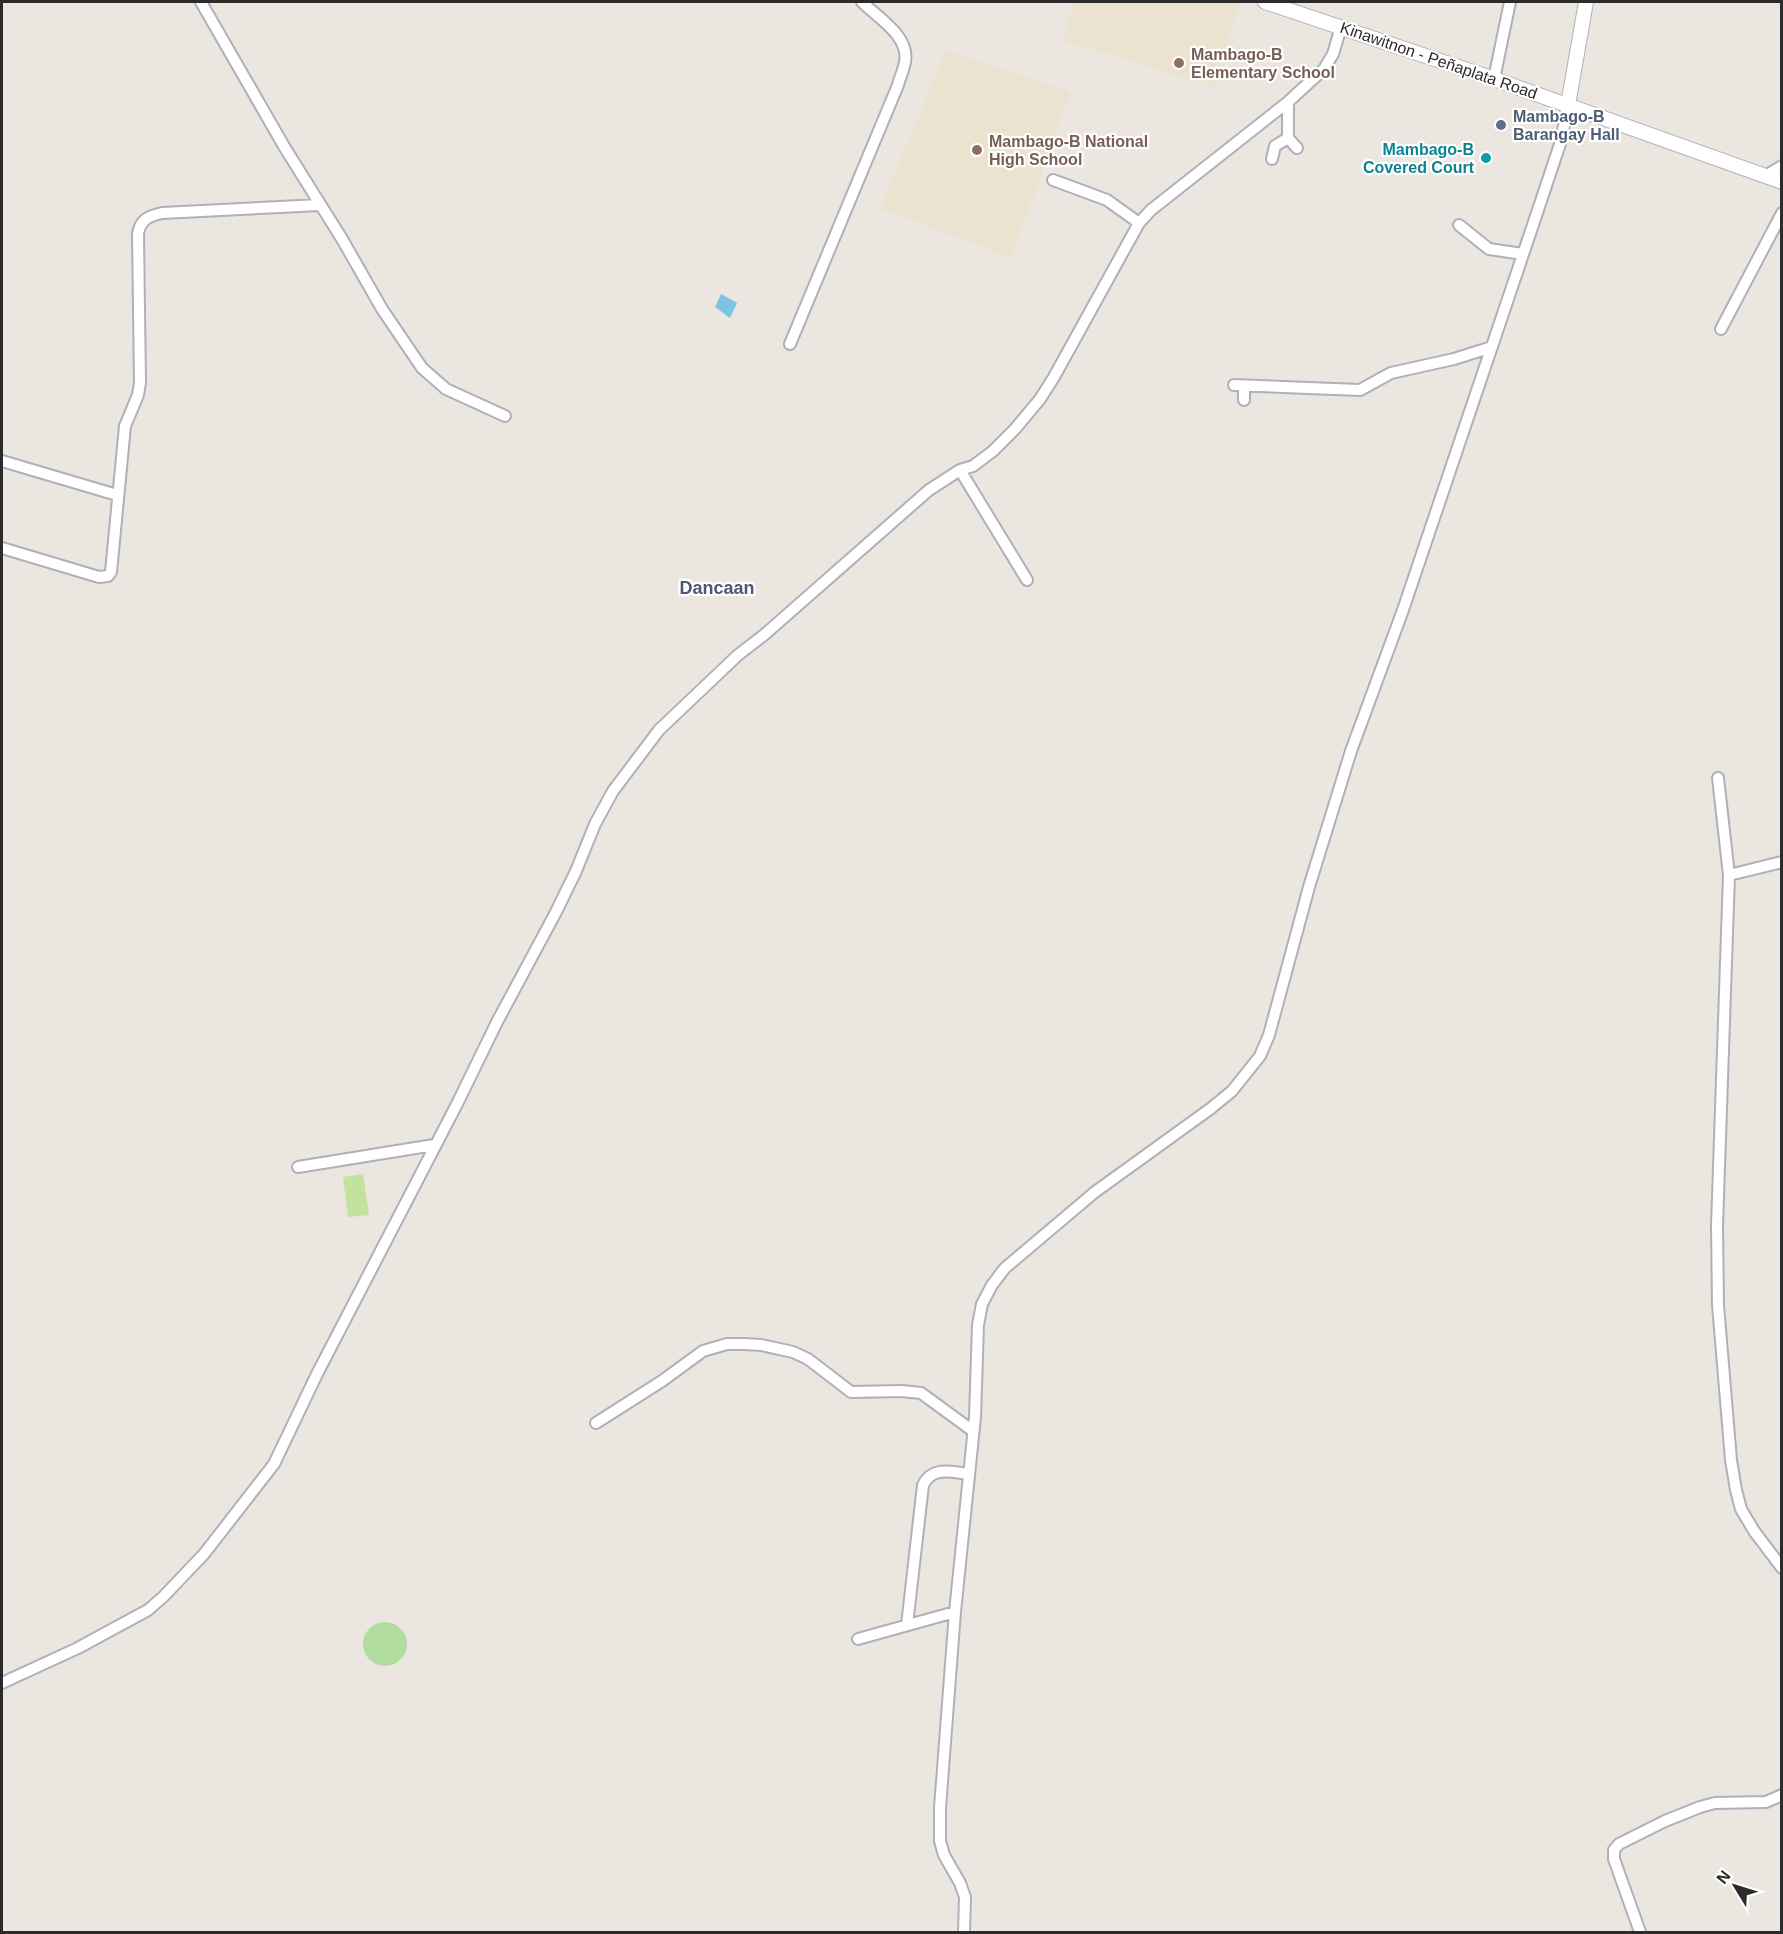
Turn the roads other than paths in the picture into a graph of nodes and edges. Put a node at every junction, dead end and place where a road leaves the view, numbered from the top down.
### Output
1 (201, 2) edge
2 (862, 2) edge
3 (1265, 2) edge
4 (1510, 2) edge
5 (1586, 2) edge
6 (1285, 5) edge
7 (1341, 27) junction
8 (1494, 79) junction
9 (1288, 102) junction
10 (1568, 105) junction
11 (1288, 138) junction
12 (1297, 148) dead end
13 (1272, 159) dead end
14 (1782, 166) edge
15 (1767, 176) junction
16 (1053, 180) dead end
17 (1782, 182) edge
18 (320, 206) junction
19 (1782, 213) edge
20 (1139, 223) junction
21 (1459, 225) dead end
22 (1523, 254) junction
23 (1721, 329) dead end
24 (790, 344) dead end
25 (1492, 347) junction
26 (1244, 400) dead end
27 (505, 416) dead end
28 (2, 461) edge
29 (960, 470) junction
30 (117, 495) junction
31 (2, 548) edge
32 (1027, 580) dead end
33 (1718, 778) dead end
34 (1782, 862) edge
35 (1729, 876) junction
36 (435, 1145) junction
37 (298, 1167) dead end
38 (596, 1423) dead end
39 (973, 1431) junction
40 (968, 1474) junction
41 (1782, 1568) edge
42 (955, 1612) junction
43 (907, 1625) junction
44 (858, 1639) dead end
45 (2, 1683) edge
46 (1782, 1795) edge
47 (964, 1932) edge
48 (1640, 1932) edge

1 - 18 street
2 - 24 street
3 - 6 street, Kinawitnon - Peñaplata Road
4 - 8 street
5 - 10 street
6 - 7 street, Kinawitnon - Peñaplata Road
7 - 8 street, Kinawitnon - Peñaplata Road
7 - 9 street
8 - 10 street, Kinawitnon - Peñaplata Road
9 - 11 street
9 - 20 street
10 - 15 street, Kinawitnon - Peñaplata Road
10 - 22 street
11 - 12 street
11 - 13 street
14 - 15 street
15 - 17 street, Kinawitnon - Peñaplata Road
16 - 20 street
18 - 27 street
18 - 30 street
19 - 23 street
20 - 29 street
21 - 22 street
22 - 25 street
25 - 26 street
25 - 39 street
28 - 30 street
29 - 32 street
29 - 36 street
30 - 31 street
33 - 35 street
34 - 35 street
35 - 41 street
36 - 37 street
36 - 45 street
38 - 39 street
39 - 40 street
40 - 42 street
40 - 43 street
42 - 43 street
42 - 47 street
43 - 44 street
46 - 48 street

